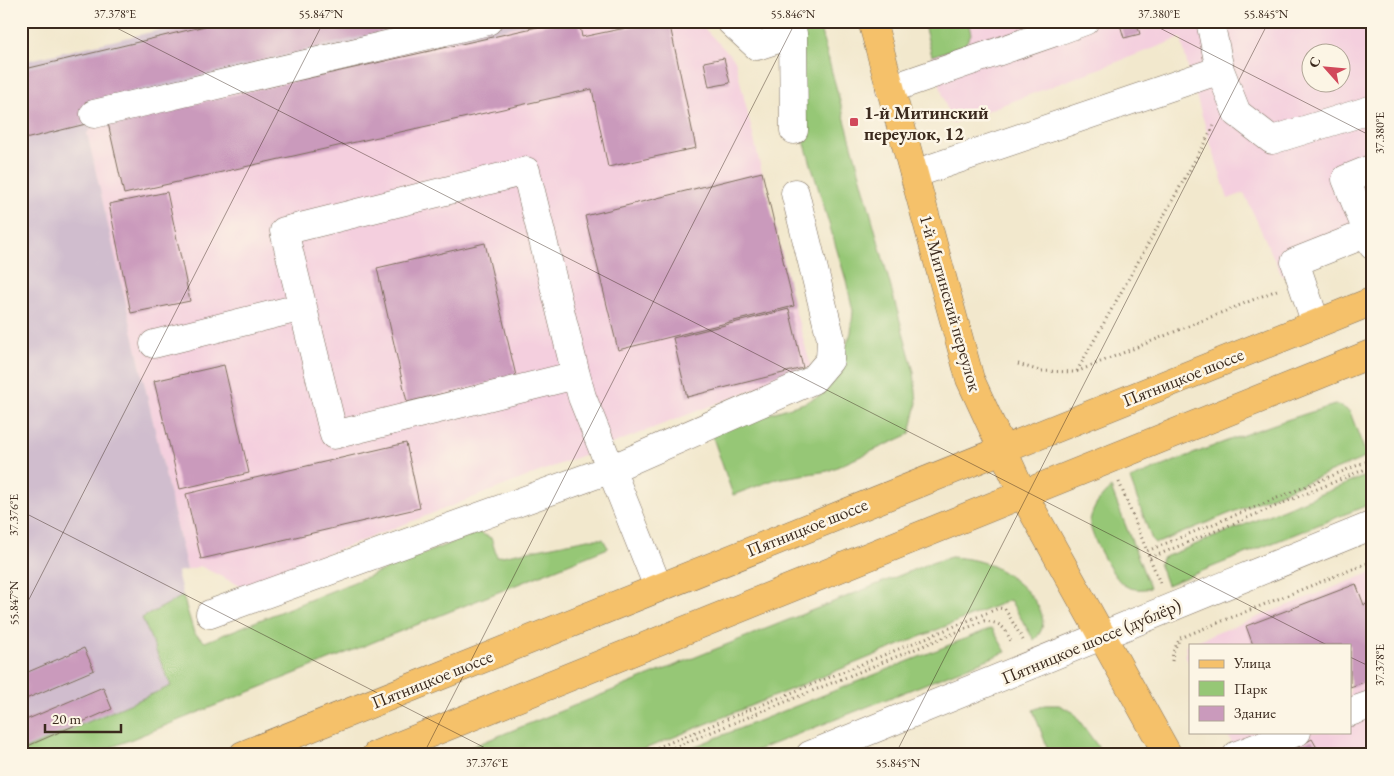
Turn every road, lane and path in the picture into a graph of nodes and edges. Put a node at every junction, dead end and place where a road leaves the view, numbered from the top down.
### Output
1 (488, 21) edge
2 (730, 21) edge
3 (872, 21) edge
4 (1085, 21) edge
5 (1210, 21) edge
6 (1054, 26) edge
7 (792, 28) edge
8 (1220, 70) junction
9 (890, 89) junction
10 (1373, 109) edge
11 (94, 114) dead end
12 (1237, 114) junction
13 (794, 130) dead end
14 (1373, 168) edge
15 (914, 174) junction
16 (795, 194) dead end
17 (1371, 237) edge
18 (1302, 280) junction
19 (1373, 302) edge
20 (303, 307) junction
21 (1316, 324) junction
22 (154, 344) dead end
23 (1373, 353) edge
24 (1018, 364) dead end
25 (1076, 372) junction
26 (576, 375) junction
27 (1002, 449) junction
28 (1373, 459) edge
29 (1373, 466) edge
30 (610, 469) junction
31 (1119, 482) dead end
32 (1023, 494) junction
33 (1373, 525) edge
34 (1147, 551) junction
35 (1150, 558) junction
36 (1373, 561) edge
37 (1160, 583) dead end
38 (658, 587) junction
39 (210, 614) dead end
40 (1102, 635) junction
41 (1023, 640) dead end
42 (1172, 661) dead end
43 (1024, 670) junction
44 (1373, 704) edge
45 (1352, 711) edge
46 (1292, 734) edge
47 (243, 755) edge
48 (376, 755) edge
49 (639, 755) edge
50 (655, 755) edge
51 (810, 755) edge
52 (1168, 755) edge
53 (1237, 755) edge

1 - 11 street
2 - 7 street
3 - 9 main road, 1-й Митинский переулок
4 - 6 street
5 - 8 street
6 - 9 street
7 - 13 street
8 - 12 street
8 - 15 street
9 - 15 main road, 1-й Митинский переулок
10 - 12 street
12 - 25 path
14 - 17 street
15 - 27 main road, 1-й Митинский переулок
16 - 30 street
17 - 18 street
18 - 21 street
18 - 25 path
19 - 21 main road, Пятницкое шоссе
20 - 22 street
20 - 26 street
20 - 26 street
21 - 27 main road, Пятницкое шоссе
23 - 32 main road
24 - 25 path
26 - 30 street
27 - 32 main road, 1-й Митинский переулок
27 - 38 main road, Пятницкое шоссе
28 - 34 path
29 - 35 path
30 - 38 street
30 - 39 street
31 - 34 path
32 - 40 main road, 1-й Митинский переулок
32 - 48 main road
33 - 40 street, Пятницкое шоссе (дублёр)
34 - 35 path
35 - 37 path
36 - 42 path
38 - 47 main road, Пятницкое шоссе
40 - 43 street, Пятницкое шоссе (дублёр)
40 - 52 main road, 1-й Митинский переулок
41 - 49 path
43 - 50 path
43 - 51 street, Пятницкое шоссе (дублёр)
44 - 45 street
46 - 53 street

